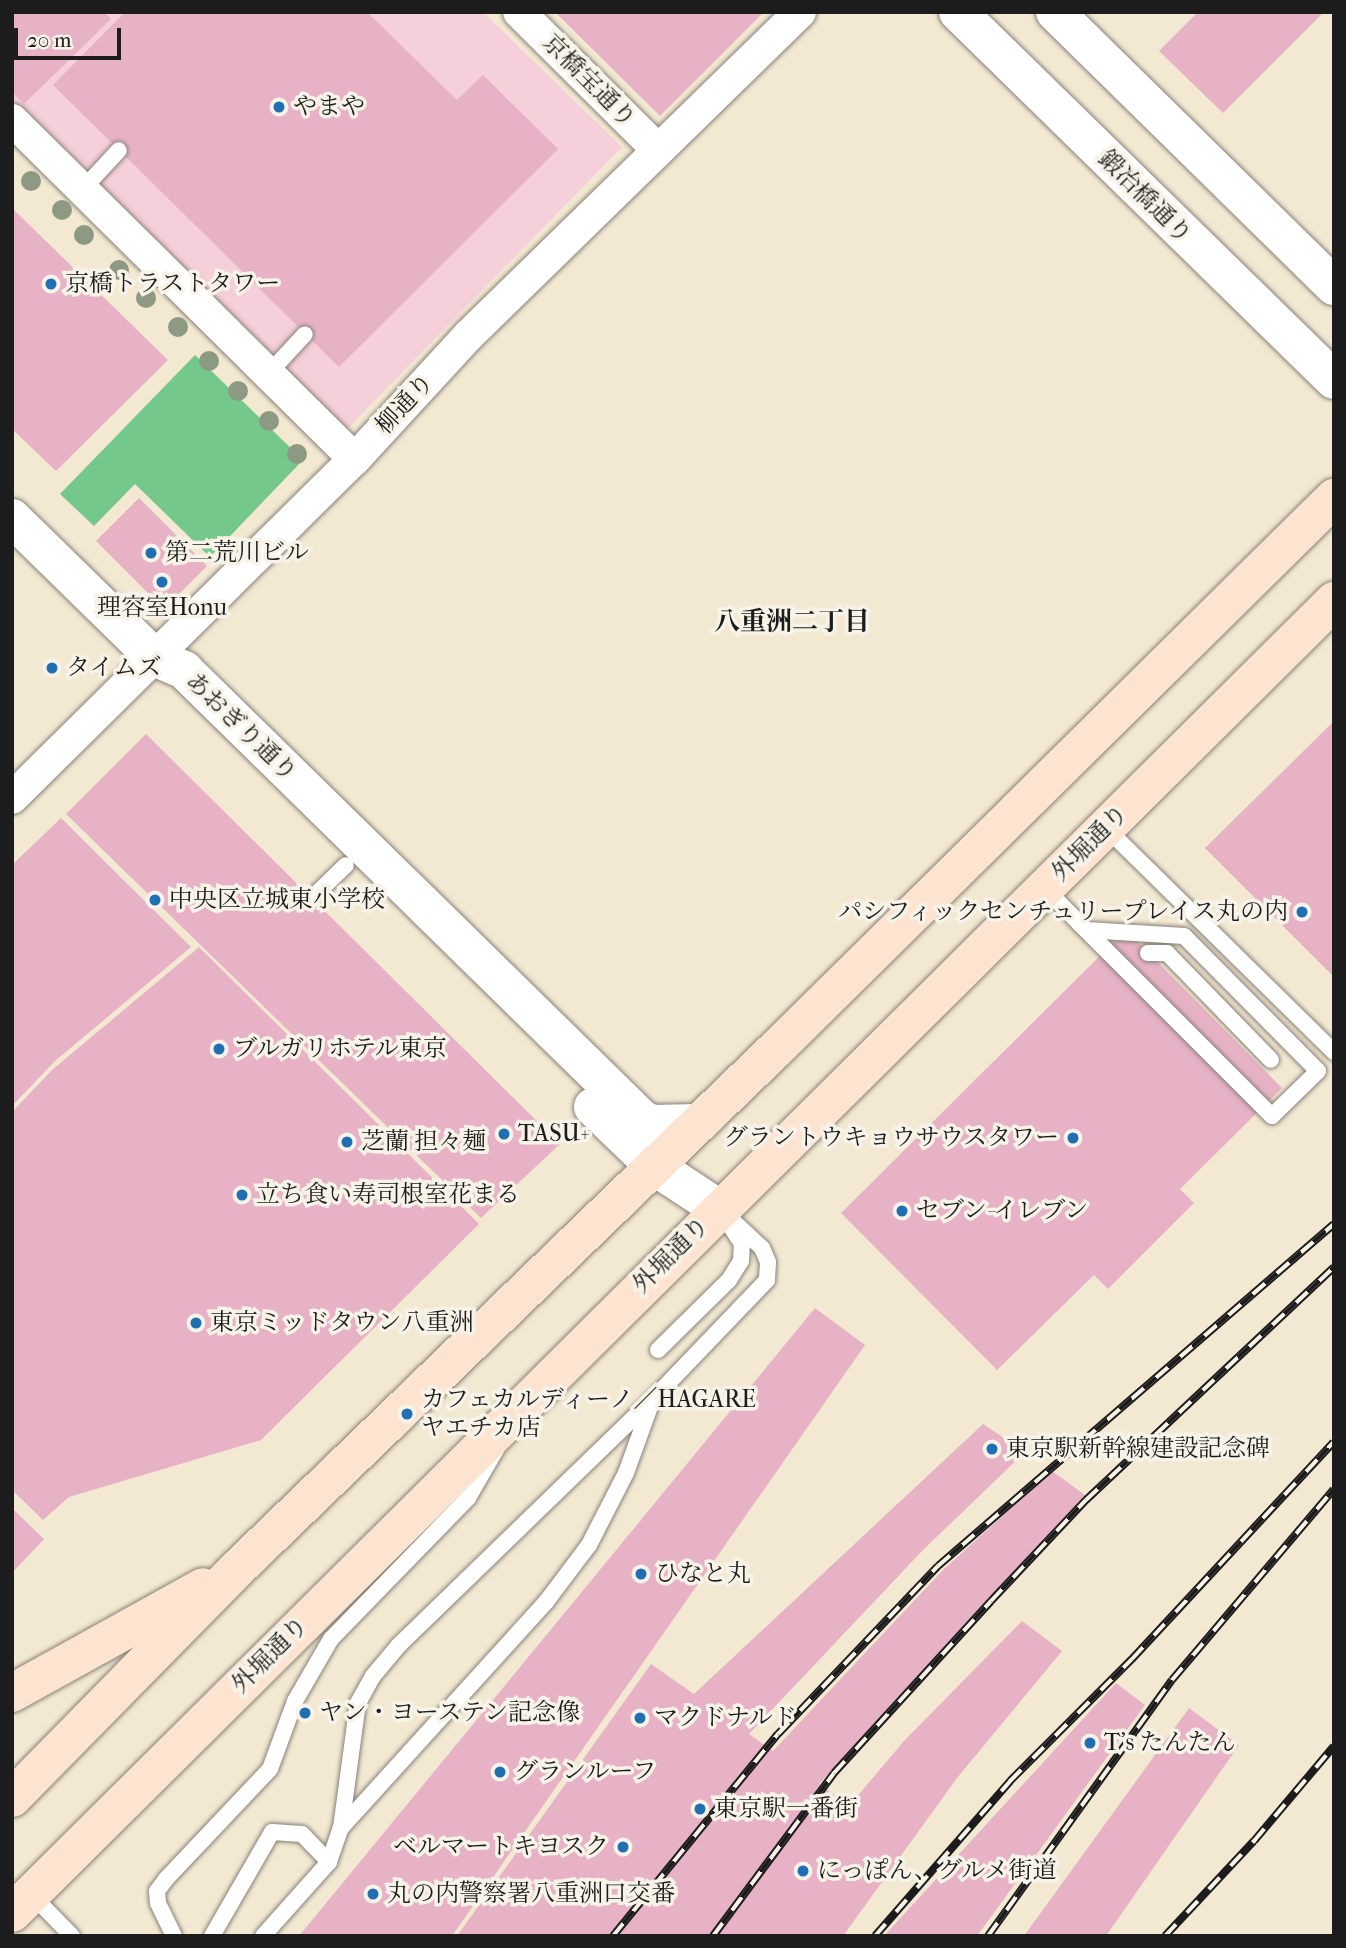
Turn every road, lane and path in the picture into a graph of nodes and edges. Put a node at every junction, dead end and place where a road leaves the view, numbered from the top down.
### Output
1 (519, 12) edge
2 (800, 12) edge
3 (958, 12) edge
4 (1055, 12) edge
5 (12, 120) edge
6 (119, 150) dead end
7 (658, 150) junction
8 (82, 190) junction
9 (1334, 286) edge
10 (306, 334) dead end
11 (268, 374) junction
12 (1334, 380) edge
13 (355, 459) junction
14 (1334, 498) edge
15 (12, 518) edge
16 (1334, 601) edge
17 (154, 657) junction
18 (12, 798) edge
19 (1105, 827) junction
20 (346, 865) junction
21 (1045, 888) junction
22 (312, 898) dead end
23 (1086, 930) junction
24 (1148, 953) dead end
25 (1334, 1052) edge
26 (1272, 1060) dead end
27 (698, 1123) junction
28 (654, 1166) junction
29 (718, 1208) junction
30 (658, 1350) dead end
31 (653, 1399) junction
32 (501, 1425) junction
33 (239, 1567) junction
34 (12, 1693) edge
35 (12, 1798) edge
36 (341, 1828) junction
37 (329, 1862) junction
38 (18, 1894) edge
39 (72, 1936) edge
40 (174, 1936) edge
41 (212, 1936) edge
42 (263, 1936) edge

1 - 7 street, 京橋宝通り
2 - 7 street, 柳通り
3 - 12 street, 鍛冶橋通り
4 - 9 street
5 - 8 street
6 - 8 lane
7 - 13 street, 柳通り
8 - 11 street
10 - 11 lane
11 - 13 street
13 - 17 street, 柳通り
14 - 27 main road
15 - 17 street
16 - 19 main road, 外堀通り
17 - 18 street, 柳通り
17 - 20 street, あおぎり通り
17 - 27 street, あおぎり通り
19 - 21 main road, 外堀通り
19 - 25 lane
20 - 22 lane
20 - 28 street, あおぎり通り
21 - 23 lane
21 - 29 main road, 外堀通り
23 - 23 lane
24 - 26 lane
27 - 28 main road
28 - 29 street, あおぎり通り
28 - 33 main road
29 - 30 lane
29 - 31 lane
29 - 32 main road, 外堀通り
31 - 36 lane
31 - 36 lane
32 - 38 main road, 外堀通り
32 - 40 lane
33 - 34 main road
33 - 35 main road
36 - 37 lane
37 - 41 lane
37 - 42 lane
38 - 39 lane

